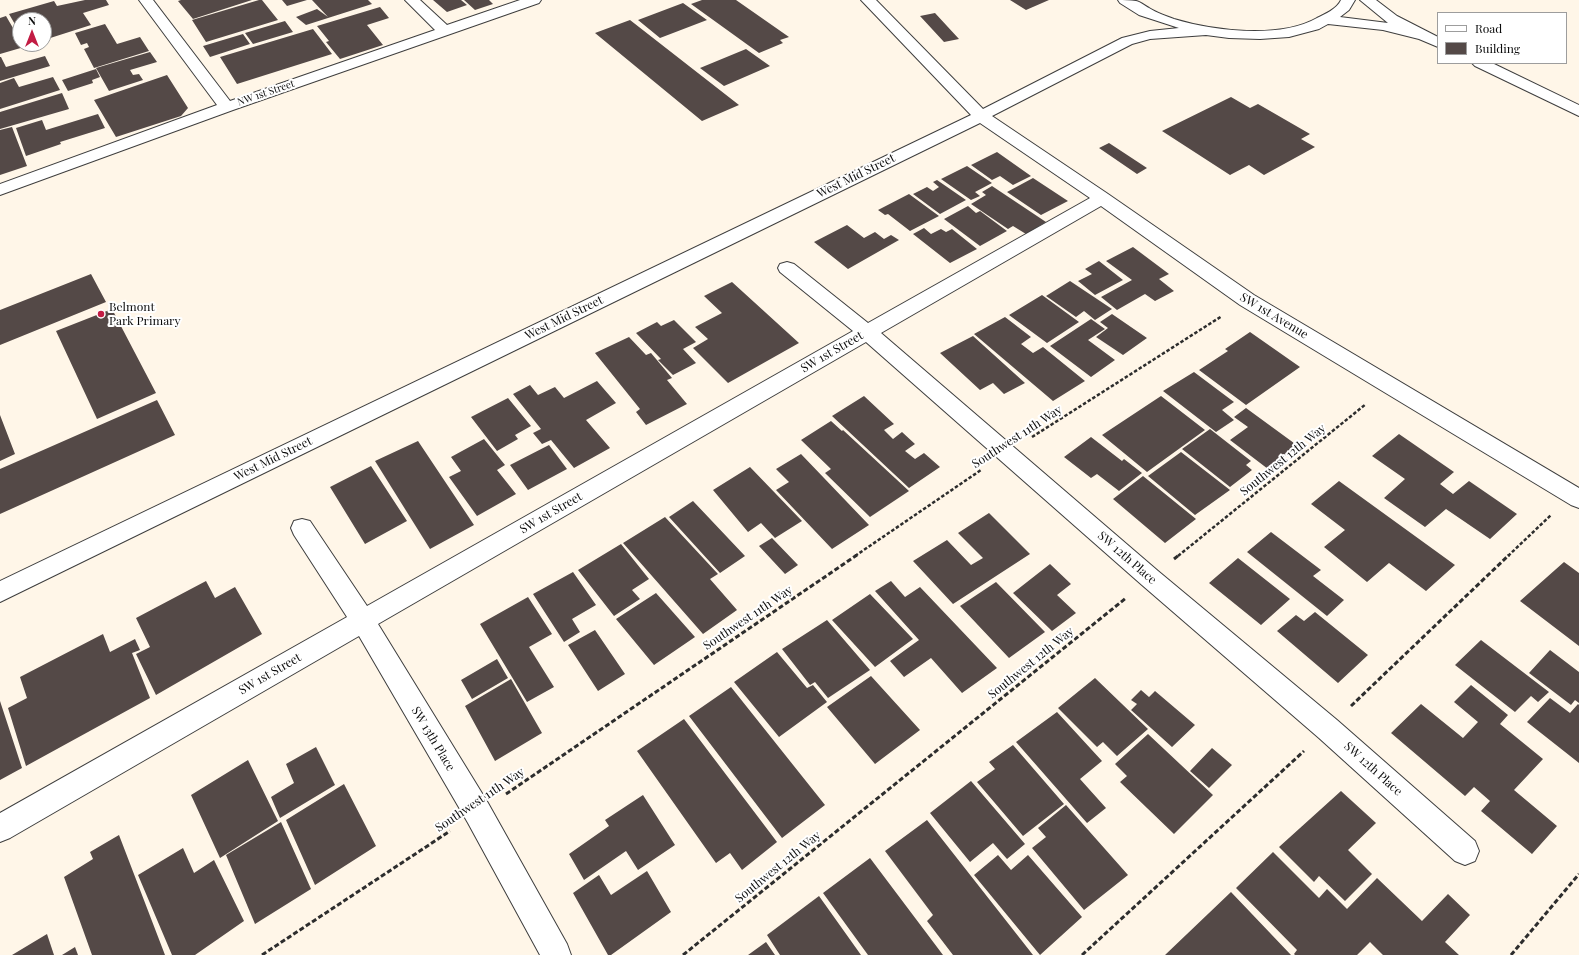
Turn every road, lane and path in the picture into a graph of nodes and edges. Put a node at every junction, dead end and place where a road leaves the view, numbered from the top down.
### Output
1 (146, 0) edge
2 (412, 0) edge
3 (534, 0) edge
4 (868, 0) edge
5 (1348, 0) edge
6 (1367, 0) edge
7 (1127, 1) edge
8 (1328, 20) junction
9 (1130, 29) junction
10 (444, 30) junction
11 (1204, 31) junction
12 (1421, 35) junction
13 (1437, 43) edge
14 (1482, 64) edge
15 (227, 107) junction
16 (1579, 111) edge
17 (981, 116) junction
18 (0, 190) edge
19 (1102, 198) junction
20 (787, 268) dead end
21 (1247, 300) junction
22 (867, 332) junction
23 (1389, 385) junction
24 (1006, 454) junction
25 (1579, 500) edge
26 (302, 528) dead end
27 (1150, 578) junction
28 (0, 592) edge
29 (363, 621) junction
30 (478, 813) junction
31 (0, 828) edge
32 (1464, 851) dead end
33 (1579, 874) edge
34 (262, 955) edge
35 (556, 955) edge
36 (683, 955) edge
37 (1511, 955) edge

1 - 15 street
2 - 10 street
3 - 10 street, NW 1st Street
4 - 17 street, SW 1st Avenue
5 - 8 street
6 - 12 street
7 - 9 street
7 - 11 street
8 - 11 street
8 - 12 street
9 - 11 street, West Mid Street
9 - 17 street, West Mid Street
10 - 15 street, NW 1st Street
12 - 13 street
14 - 16 street
15 - 18 street, NW 1st Street
17 - 19 street, SW 1st Avenue
17 - 28 street, West Mid Street
19 - 21 street, SW 1st Avenue
19 - 22 street, SW 1st Street
20 - 22 street, SW 12th Place
21 - 23 street, SW 1st Avenue
21 - 24 path, Southwest 11th Way
22 - 24 street, SW 12th Place
22 - 29 street, SW 1st Street
23 - 25 street, SW 1st Avenue
23 - 27 path, Southwest 12th Way
24 - 27 street, SW 12th Place
24 - 30 path, Southwest 11th Way
26 - 29 street, SW 13th Place
27 - 32 street, SW 12th Place
27 - 36 path, Southwest 12th Way
29 - 30 street, SW 13th Place
29 - 31 street, SW 1st Street
30 - 34 path, Southwest 11th Way
30 - 35 street, SW 13th Place
33 - 37 path

